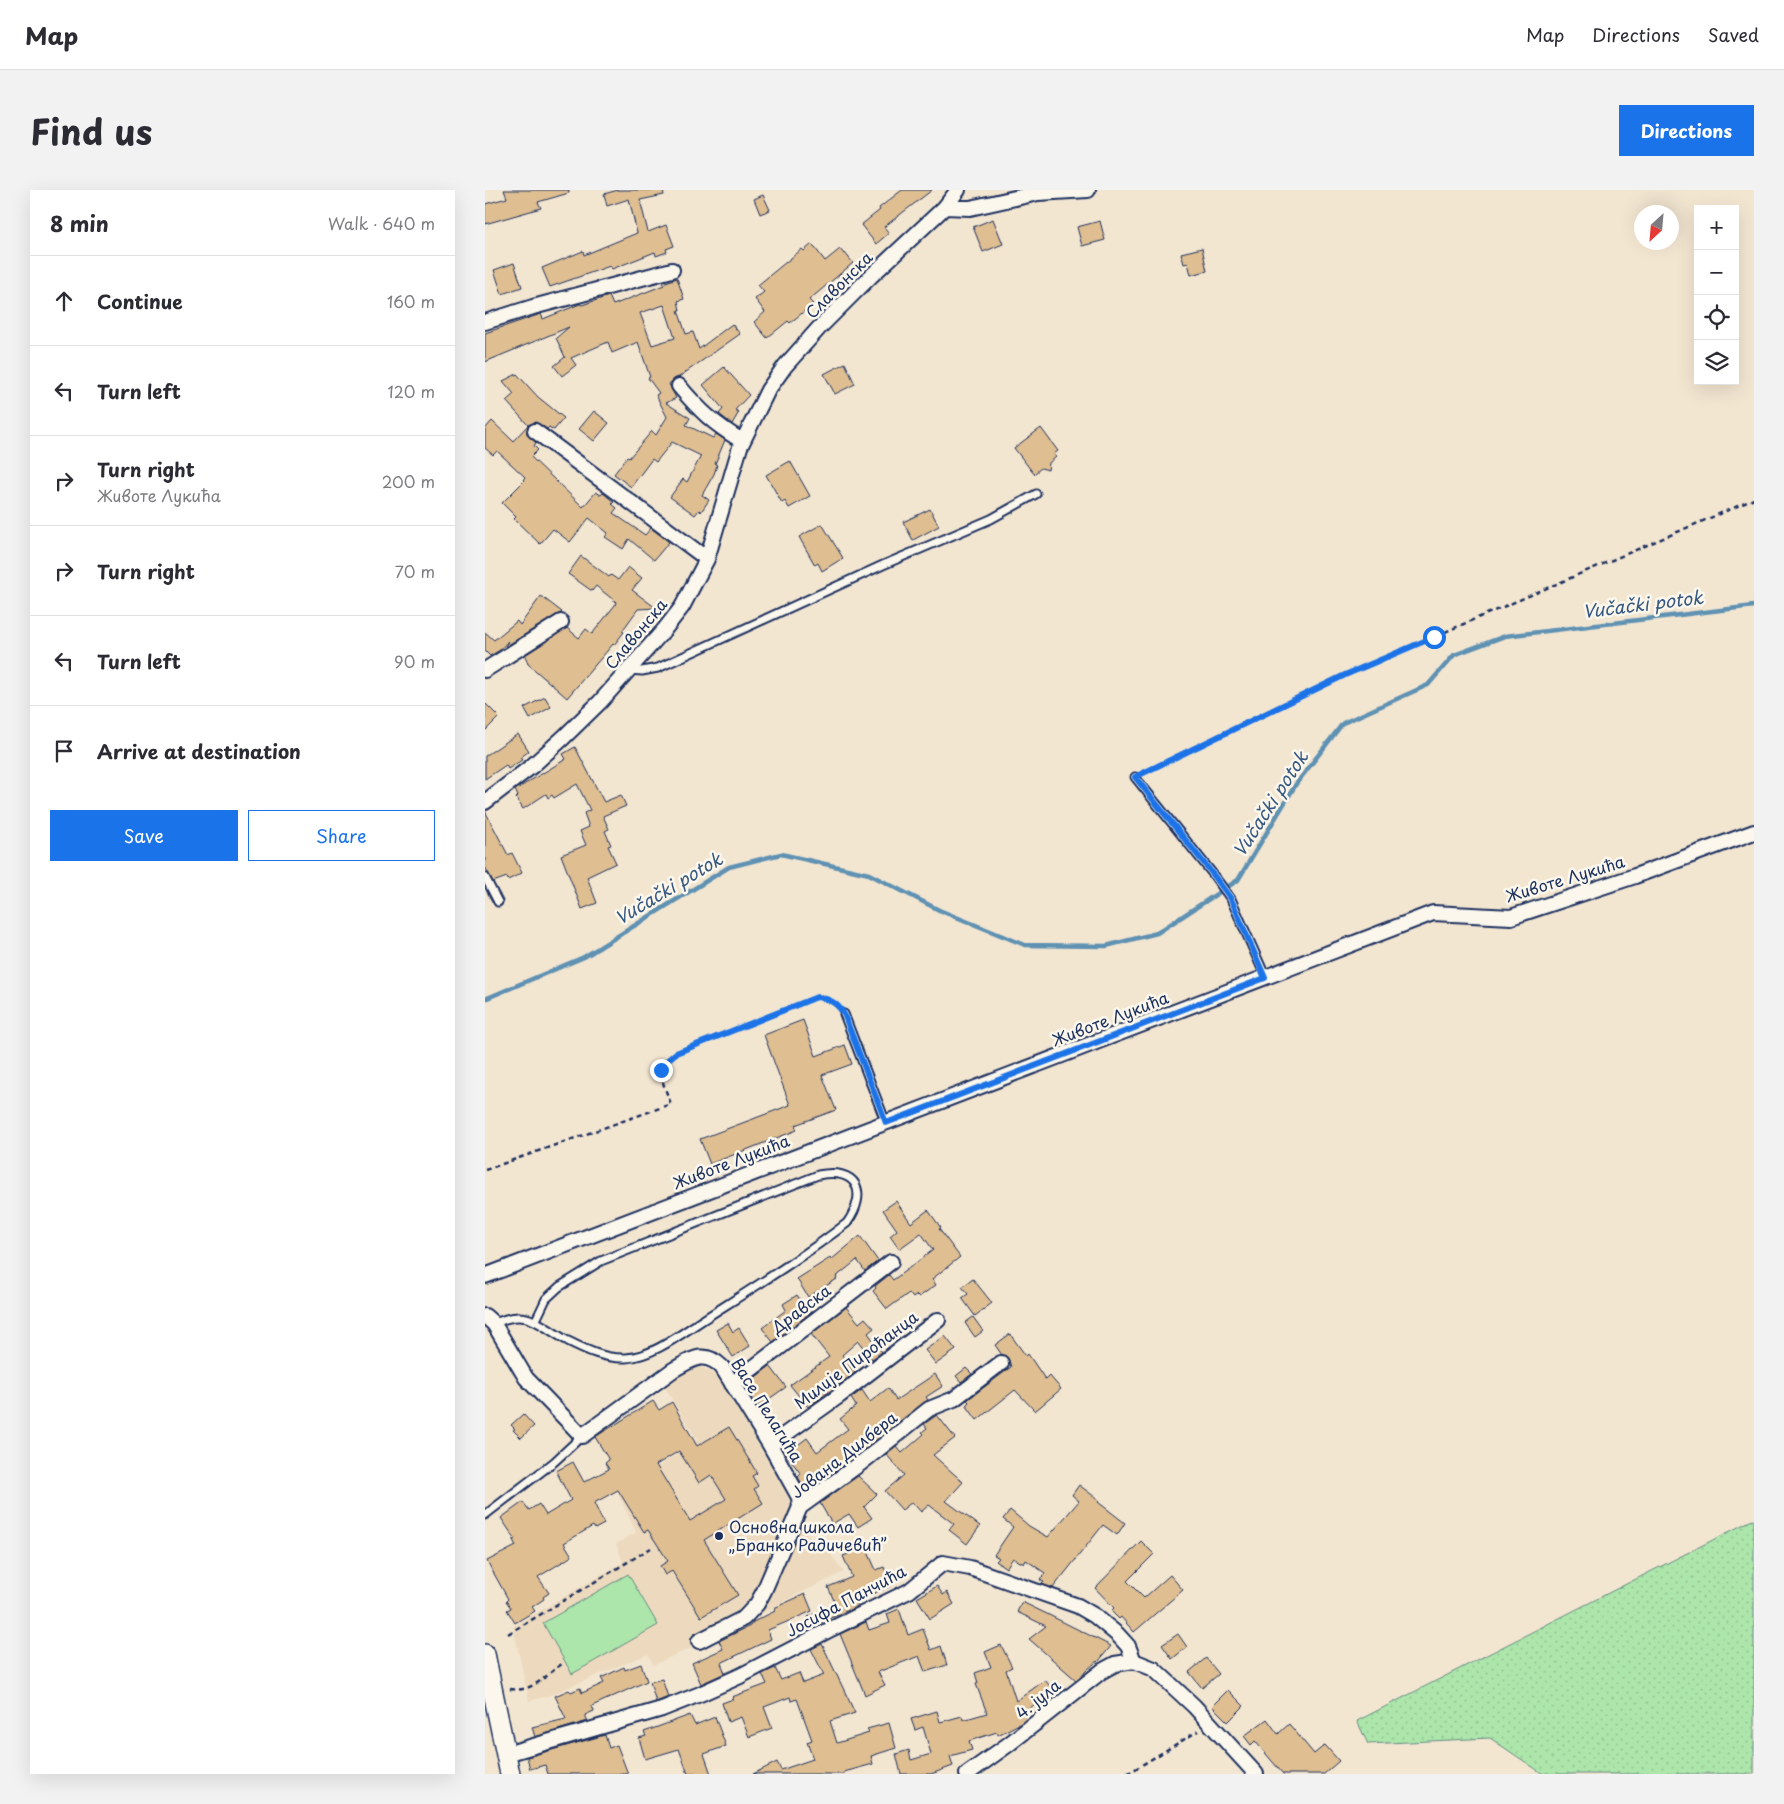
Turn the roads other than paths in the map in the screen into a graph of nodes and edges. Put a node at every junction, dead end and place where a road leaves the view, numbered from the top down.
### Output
1 (958, 190) edge
2 (1088, 190) edge
3 (945, 207) junction
4 (672, 270) dead end
5 (485, 322) edge
6 (679, 386) dead end
7 (535, 431) dead end
8 (743, 441) junction
9 (1036, 494) dead end
10 (707, 559) junction
11 (561, 622) dead end
12 (485, 670) edge
13 (629, 670) junction
14 (1135, 777) road end
15 (485, 802) edge
16 (1754, 832) edge
17 (485, 877) edge
18 (498, 902) dead end
19 (1265, 978) junction
20 (844, 1014) road end
21 (886, 1123) junction
22 (891, 1262) dead end
23 (485, 1276) edge
24 (489, 1320) edge
25 (535, 1320) junction
26 (938, 1320) dead end
27 (1001, 1363) dead end
28 (732, 1384) junction
29 (582, 1436) junction
30 (770, 1445) junction
31 (800, 1507) junction
32 (485, 1514) edge
33 (699, 1640) dead end
34 (485, 1654) edge
35 (1134, 1661) junction
36 (506, 1754) junction
37 (974, 1772) edge
38 (510, 1774) edge
39 (1256, 1774) edge

1 - 3 street, Славонска
2 - 3 street
3 - 8 street, Славонска
4 - 5 street
6 - 8 street
7 - 10 street
8 - 10 street, Славонска
9 - 13 lane
10 - 13 street, Славонска
11 - 12 street
13 - 15 street, Славонска
14 - 19 lane
16 - 19 street, Животе Лукића
17 - 18 lane
19 - 21 street, Животе Лукића
20 - 21 lane
21 - 23 street, Животе Лукића
22 - 28 street, Дравска
24 - 25 lane
24 - 29 street
25 - 25 lane
26 - 30 street, Милије Пироћанца
27 - 31 street, Јована Дилбера
28 - 29 street, Васе Пелагића
28 - 30 street, Васе Пелагића
29 - 32 lane
30 - 31 street, Васе Пелагића
31 - 33 street, Јована Дилбера
34 - 36 main road
35 - 36 street, Јосифа Панчића
35 - 37 street, 4. јула
35 - 39 street
36 - 38 main road

